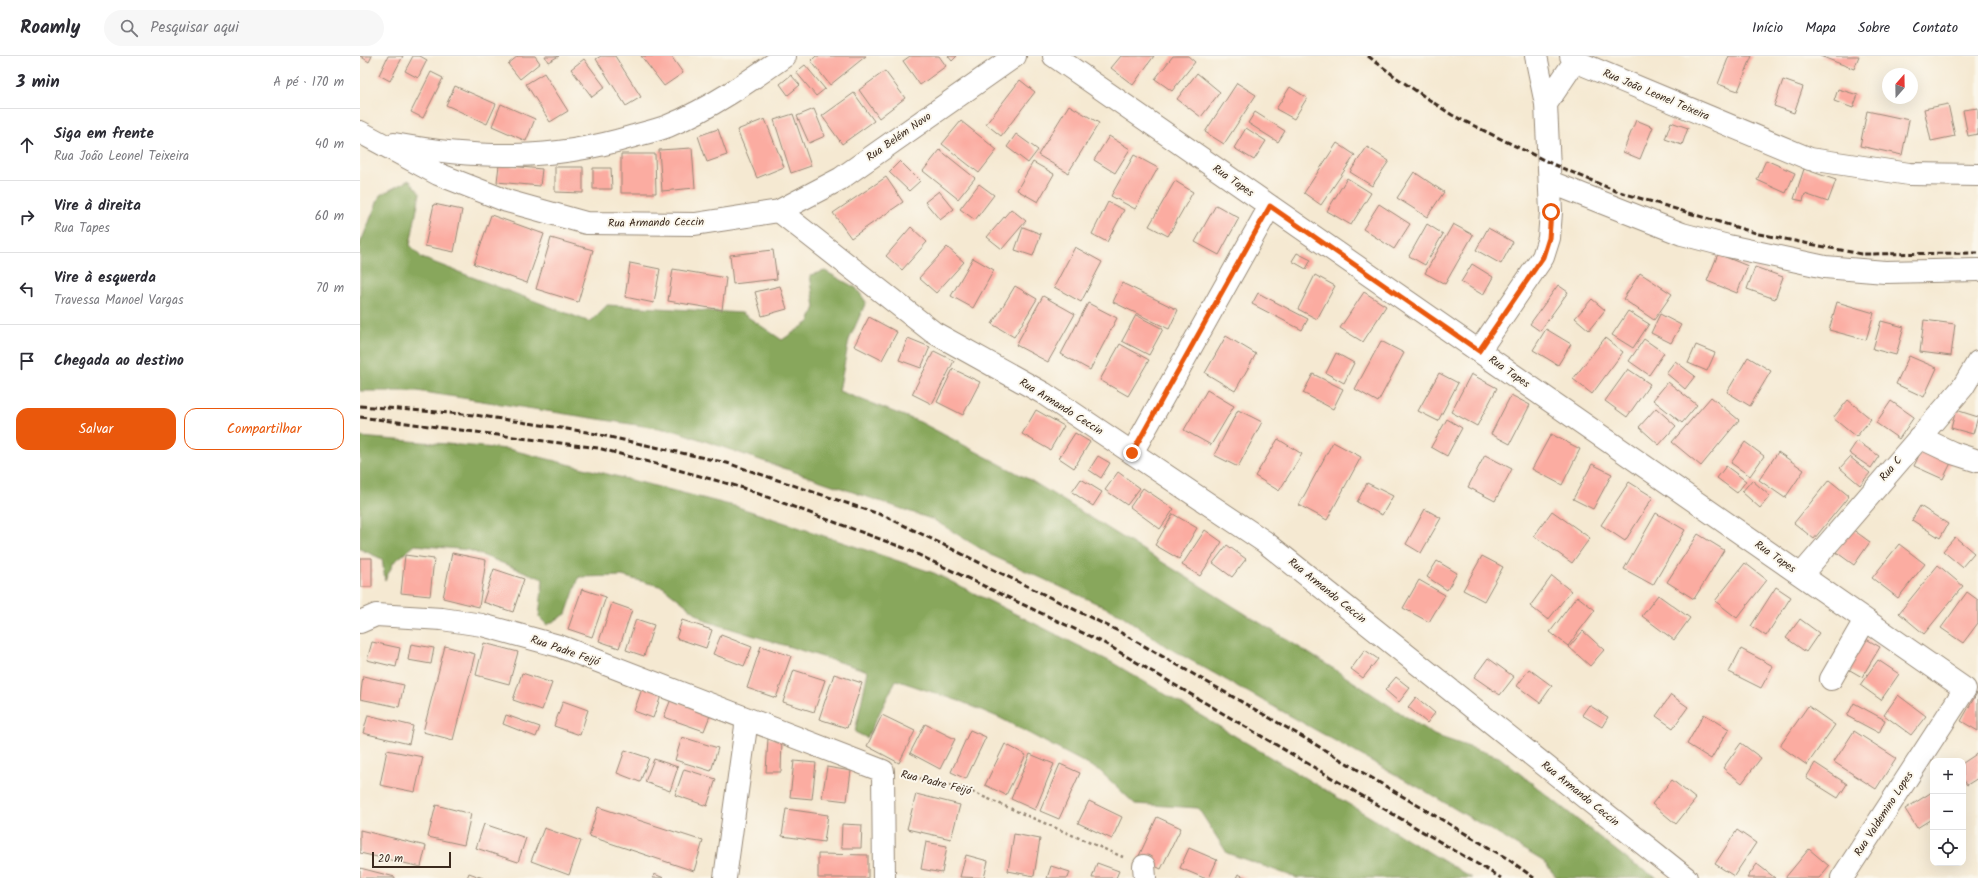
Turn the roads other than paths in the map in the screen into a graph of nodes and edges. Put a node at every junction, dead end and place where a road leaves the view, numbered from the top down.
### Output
1 (785, 56) edge
2 (1015, 56) edge
3 (1054, 56) edge
4 (1536, 56) edge
5 (1573, 59) edge
6 (1546, 104) junction
7 (368, 136) edge
8 (1978, 175) edge
9 (1550, 182) junction
10 (1270, 206) junction
11 (779, 211) junction
12 (1978, 270) edge
13 (1479, 351) junction
14 (1978, 362) edge
15 (1919, 437) junction
16 (1132, 453) junction
17 (1978, 461) edge
18 (1801, 575) junction
19 (365, 614) edge
20 (1865, 620) junction
21 (1832, 679) dead end
22 (1965, 689) joint
23 (747, 719) junction
24 (725, 878) edge
25 (884, 878) edge
26 (1686, 878) edge
27 (1842, 878) edge

1 - 7 street
2 - 11 street, Rua Belém Novo
3 - 10 street, Rua Tapes
4 - 6 street
5 - 6 street, Rua João Leonel Teixeira
5 - 8 street, Rua João Leonel Teixeira
6 - 9 street
7 - 11 street, Rua Armando Ceccin
9 - 12 street
9 - 13 street
10 - 13 street, Rua Tapes
10 - 16 street
11 - 16 street, Rua Armando Ceccin
13 - 18 street, Rua Tapes
14 - 15 street, Rua C
15 - 17 street
15 - 18 street, Rua C
16 - 26 street, Rua Armando Ceccin
18 - 20 street, Rua Tapes
19 - 23 street, Rua Padre Feijó
20 - 21 street
20 - 22 street, Rua Tapes
22 - 27 street, Rua Valdemino Lopes
23 - 24 street
23 - 25 street, Rua Padre Feijó

